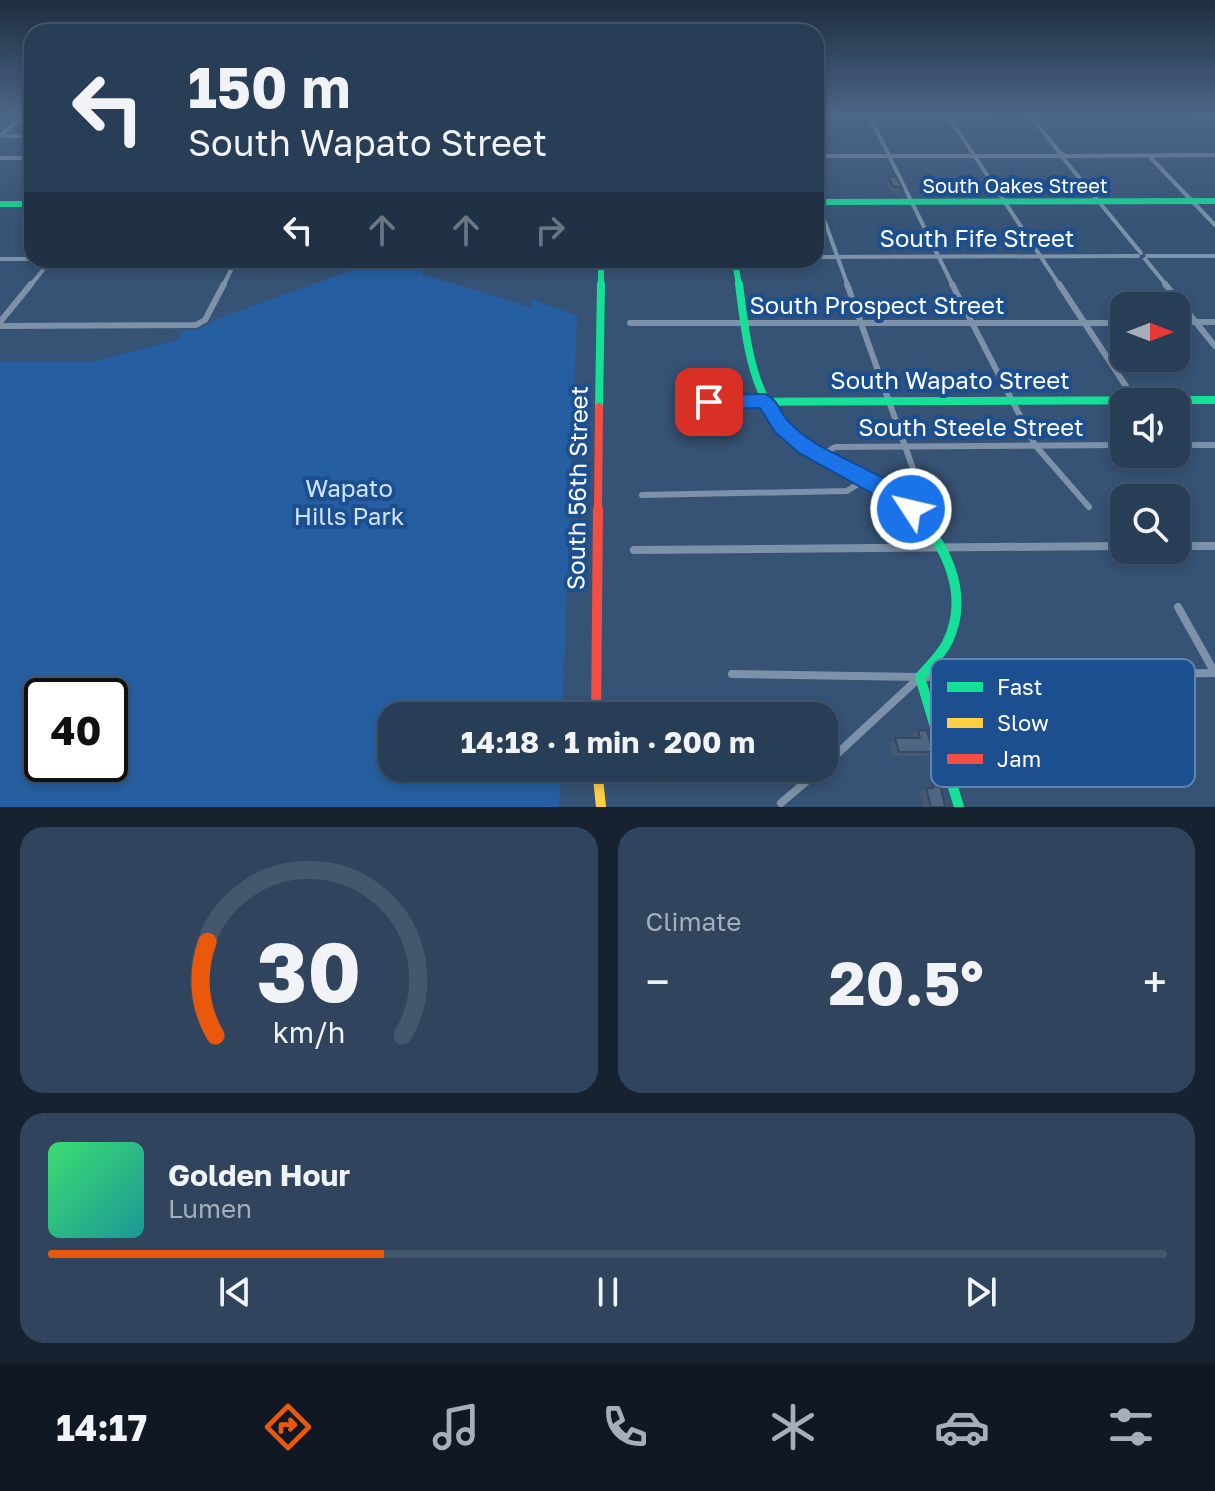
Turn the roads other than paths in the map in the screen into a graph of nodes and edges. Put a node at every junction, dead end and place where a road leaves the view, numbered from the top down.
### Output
1 (886, 153) edge
2 (973, 153) edge
3 (1062, 155) junction
4 (1215, 155) edge
5 (824, 156) edge
6 (888, 156) junction
7 (975, 156) junction
8 (1149, 156) junction
9 (0, 158) edge
10 (24, 158) edge
11 (824, 201) edge
12 (1099, 201) junction
13 (1192, 201) junction
14 (1215, 201) edge
15 (911, 202) junction
16 (1006, 202) junction
17 (0, 204) edge
18 (24, 204) edge
19 (824, 221) edge
20 (1215, 225) edge
21 (1143, 256) junction
22 (1215, 256) edge
23 (824, 257) edge
24 (837, 257) junction
25 (939, 257) junction
26 (1041, 257) junction
27 (0, 259) edge
28 (24, 259) edge
29 (45, 268) edge
30 (232, 268) edge
31 (601, 268) edge
32 (736, 268) edge
33 (1190, 322) edge
34 (1195, 322) junction
35 (1215, 322) edge
36 (630, 323) dead end
37 (861, 323) junction
38 (1110, 323) edge
39 (0, 324) edge
40 (747, 324) junction
41 (971, 324) junction
42 (1084, 324) junction
43 (1215, 346) edge
44 (1127, 388) edge
45 (1110, 400) edge
46 (1190, 400) edge
47 (1215, 400) edge
48 (765, 401) junction
49 (685, 402) dead end
50 (888, 402) junction
51 (1012, 402) junction
52 (1035, 445) junction
53 (1110, 445) edge
54 (1190, 445) edge
55 (1215, 445) edge
56 (903, 447) junction
57 (820, 456) junction
58 (866, 479) junction
59 (642, 495) dead end
60 (1089, 507) dead end
61 (916, 513) junction
62 (942, 546) junction
63 (1110, 546) edge
64 (1190, 546) edge
65 (1215, 546) edge
66 (634, 550) dead end
67 (1178, 607) dead end
68 (935, 659) edge
69 (931, 663) edge
70 (1195, 673) edge
71 (1215, 673) edge
72 (732, 674) dead end
73 (920, 677) junction
74 (931, 677) edge
75 (596, 702) edge
76 (931, 714) edge
77 (838, 753) edge
78 (598, 782) edge
79 (806, 782) edge
80 (953, 787) edge
81 (781, 803) dead end
82 (601, 807) edge
83 (959, 807) edge

1 - 6 street
2 - 7 street
3 - 7 street
3 - 8 street
3 - 12 street
4 - 8 street
5 - 6 street
6 - 7 street
6 - 15 street
7 - 16 street
8 - 13 street
9 - 10 street
11 - 15 street, South Oakes Street
12 - 13 street, South Oakes Street
12 - 16 street, South Oakes Street
12 - 21 street
13 - 14 street, South Oakes Street
13 - 20 street
15 - 16 street, South Oakes Street
15 - 25 street
16 - 26 street
17 - 18 street
19 - 24 street
21 - 22 street, South Fife Street
21 - 26 street, South Fife Street
21 - 34 street
23 - 24 street, South Fife Street
24 - 25 street, South Fife Street
24 - 37 street
25 - 26 street, South Fife Street
25 - 41 street
26 - 42 street
27 - 28 street
29 - 39 street
30 - 39 street
31 - 75 street, South 56th Street
32 - 40 street
33 - 34 street
34 - 35 street
34 - 43 street
36 - 40 street, South Prospect Street
37 - 40 street, South Prospect Street
37 - 41 street, South Prospect Street
37 - 50 street
38 - 42 street, South Prospect Street
40 - 48 street
41 - 42 street, South Prospect Street
41 - 51 street
42 - 44 street
45 - 51 street, South Wapato Street
46 - 47 street, South Wapato Street
48 - 49 street, South Wapato Street
48 - 50 street, South Wapato Street
48 - 57 street
50 - 51 street, South Wapato Street
50 - 56 street
51 - 52 street
52 - 53 street, South Steele Street
52 - 56 street, South Steele Street
52 - 60 street
54 - 55 street
56 - 57 street, South Steele Street
56 - 61 street
57 - 58 street
58 - 59 street
58 - 61 street
61 - 62 street
62 - 63 street
62 - 66 street
62 - 68 street
64 - 65 street
67 - 71 street
69 - 73 street
70 - 71 street
72 - 73 street
73 - 74 street
73 - 76 street
73 - 77 street
78 - 82 street
79 - 81 street
80 - 83 street

